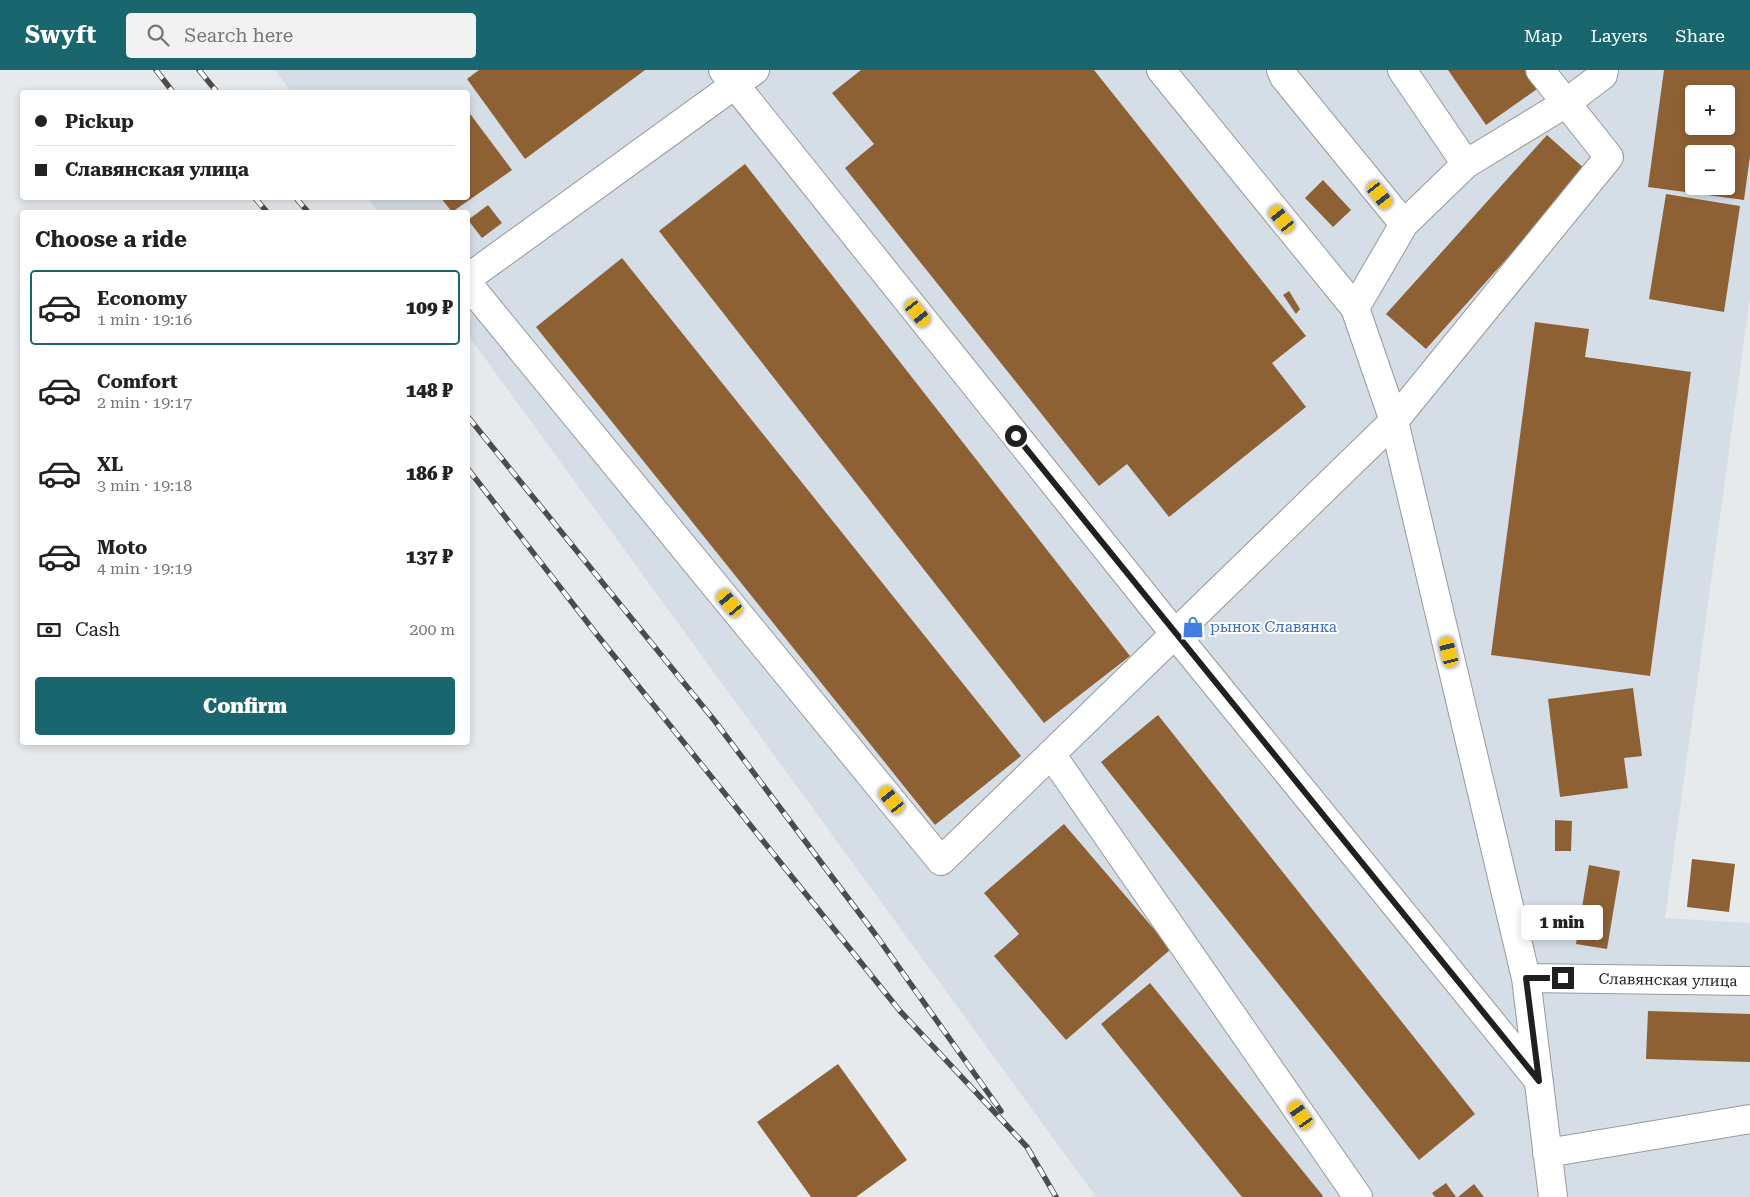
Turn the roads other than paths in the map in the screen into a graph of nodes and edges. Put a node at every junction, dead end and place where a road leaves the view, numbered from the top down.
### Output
1 (1161, 70) edge
2 (1281, 70) edge
3 (1402, 70) edge
4 (1540, 70) edge
5 (1604, 70) edge
6 (738, 75) edge
7 (1566, 103) junction
8 (1466, 164) junction
9 (1404, 224) junction
10 (470, 276) edge
11 (470, 286) edge
12 (1355, 308) junction
13 (1394, 421) junction
14 (1175, 634) junction
15 (1051, 754) junction
16 (1526, 978) junction
17 (1750, 981) edge
18 (1539, 1081) junction
19 (1750, 1119) edge
20 (1547, 1153) junction
21 (1358, 1197) edge
22 (1553, 1197) edge

1 - 12 street
2 - 9 street
3 - 8 street
4 - 7 street
5 - 7 street
6 - 10 street
6 - 14 street
7 - 8 street
7 - 13 street
8 - 9 street
9 - 12 street
11 - 15 street
12 - 13 street
13 - 14 street
13 - 16 street
14 - 15 street
14 - 18 street
15 - 21 street
16 - 17 street, Славянская улица
16 - 18 street
18 - 20 street
19 - 20 street
20 - 22 street

